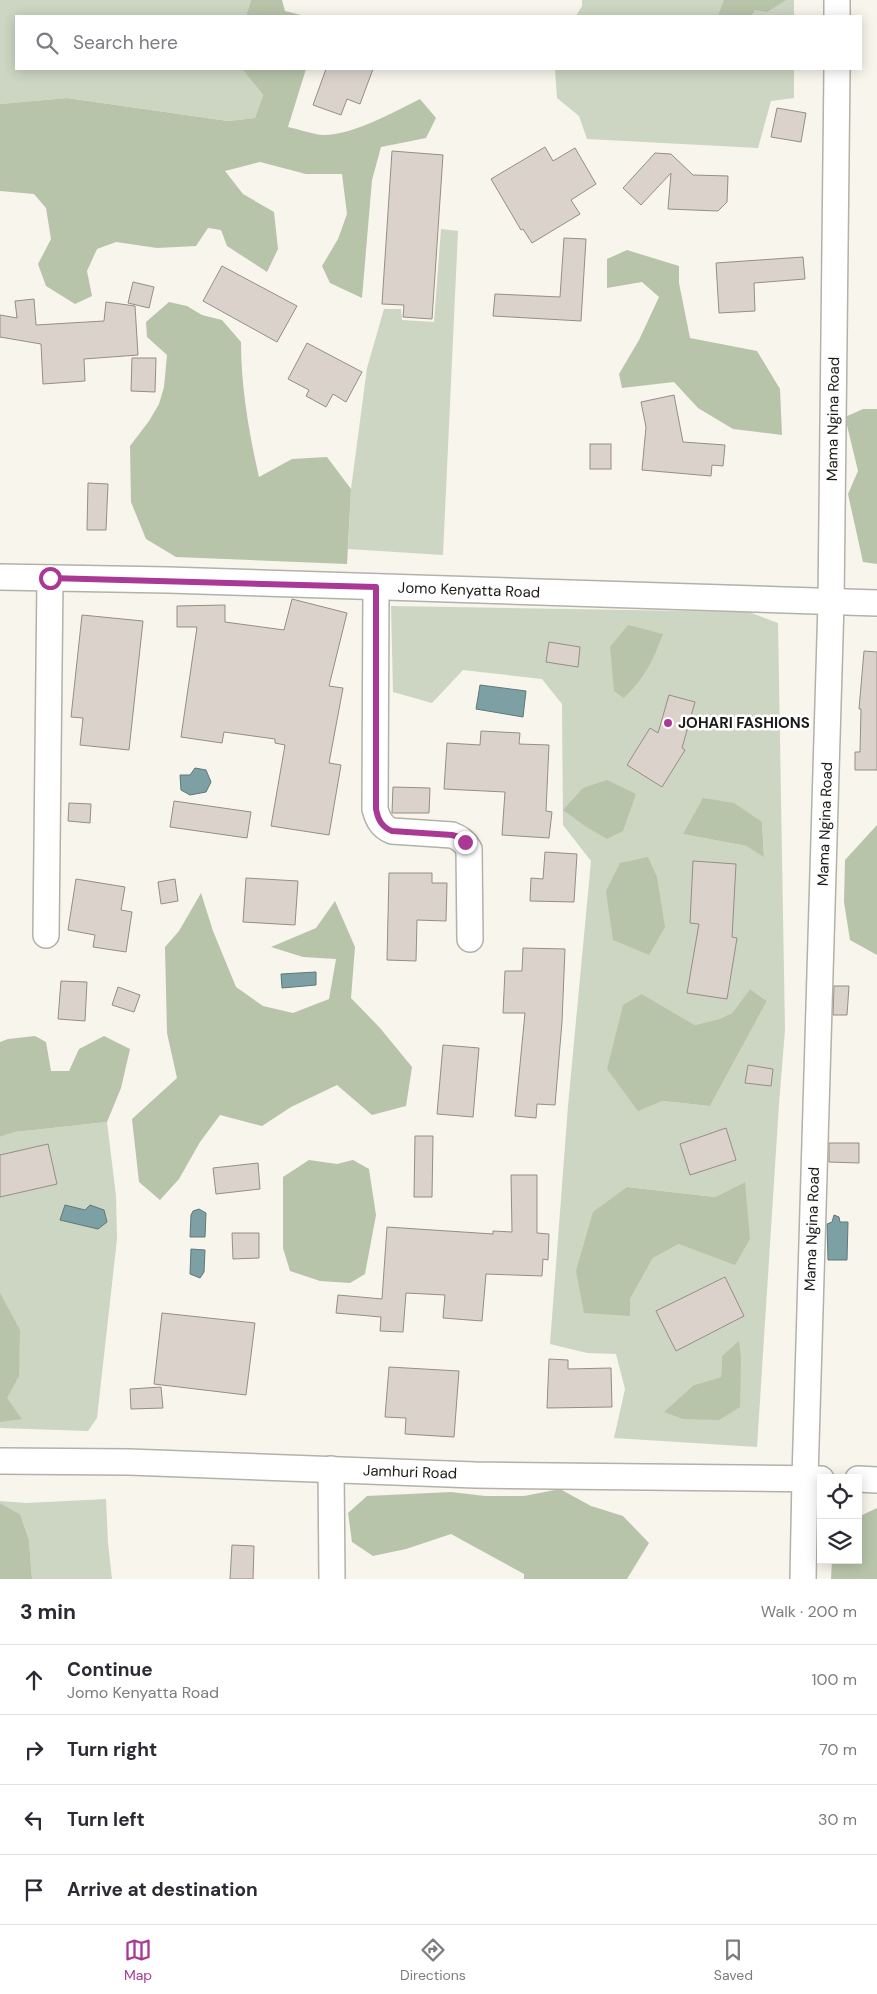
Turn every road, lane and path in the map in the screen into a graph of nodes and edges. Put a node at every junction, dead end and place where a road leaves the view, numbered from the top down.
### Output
1 (837, 0) edge
2 (837, 15) edge
3 (837, 70) edge
4 (0, 577) edge
5 (50, 578) junction
6 (376, 587) junction
7 (832, 602) junction
8 (877, 603) edge
9 (46, 934) dead end
10 (470, 939) dead end
11 (0, 1460) edge
12 (331, 1469) junction
13 (813, 1478) edge
14 (862, 1479) edge
15 (877, 1480) edge
16 (332, 1579) edge
17 (803, 1579) edge

1 - 2 street
3 - 7 street, Mama Ngina Road
4 - 5 street, Jomo Kenyatta Road
5 - 6 street, Jomo Kenyatta Road
5 - 9 street
6 - 7 street, Jomo Kenyatta Road
6 - 10 street
7 - 8 street, Jomo Kenyatta Road
7 - 13 street, Mama Ngina Road
11 - 12 street, Jamhuri Road
12 - 13 street, Jamhuri Road
12 - 16 street
13 - 17 street, Mama Ngina Road
14 - 15 street

